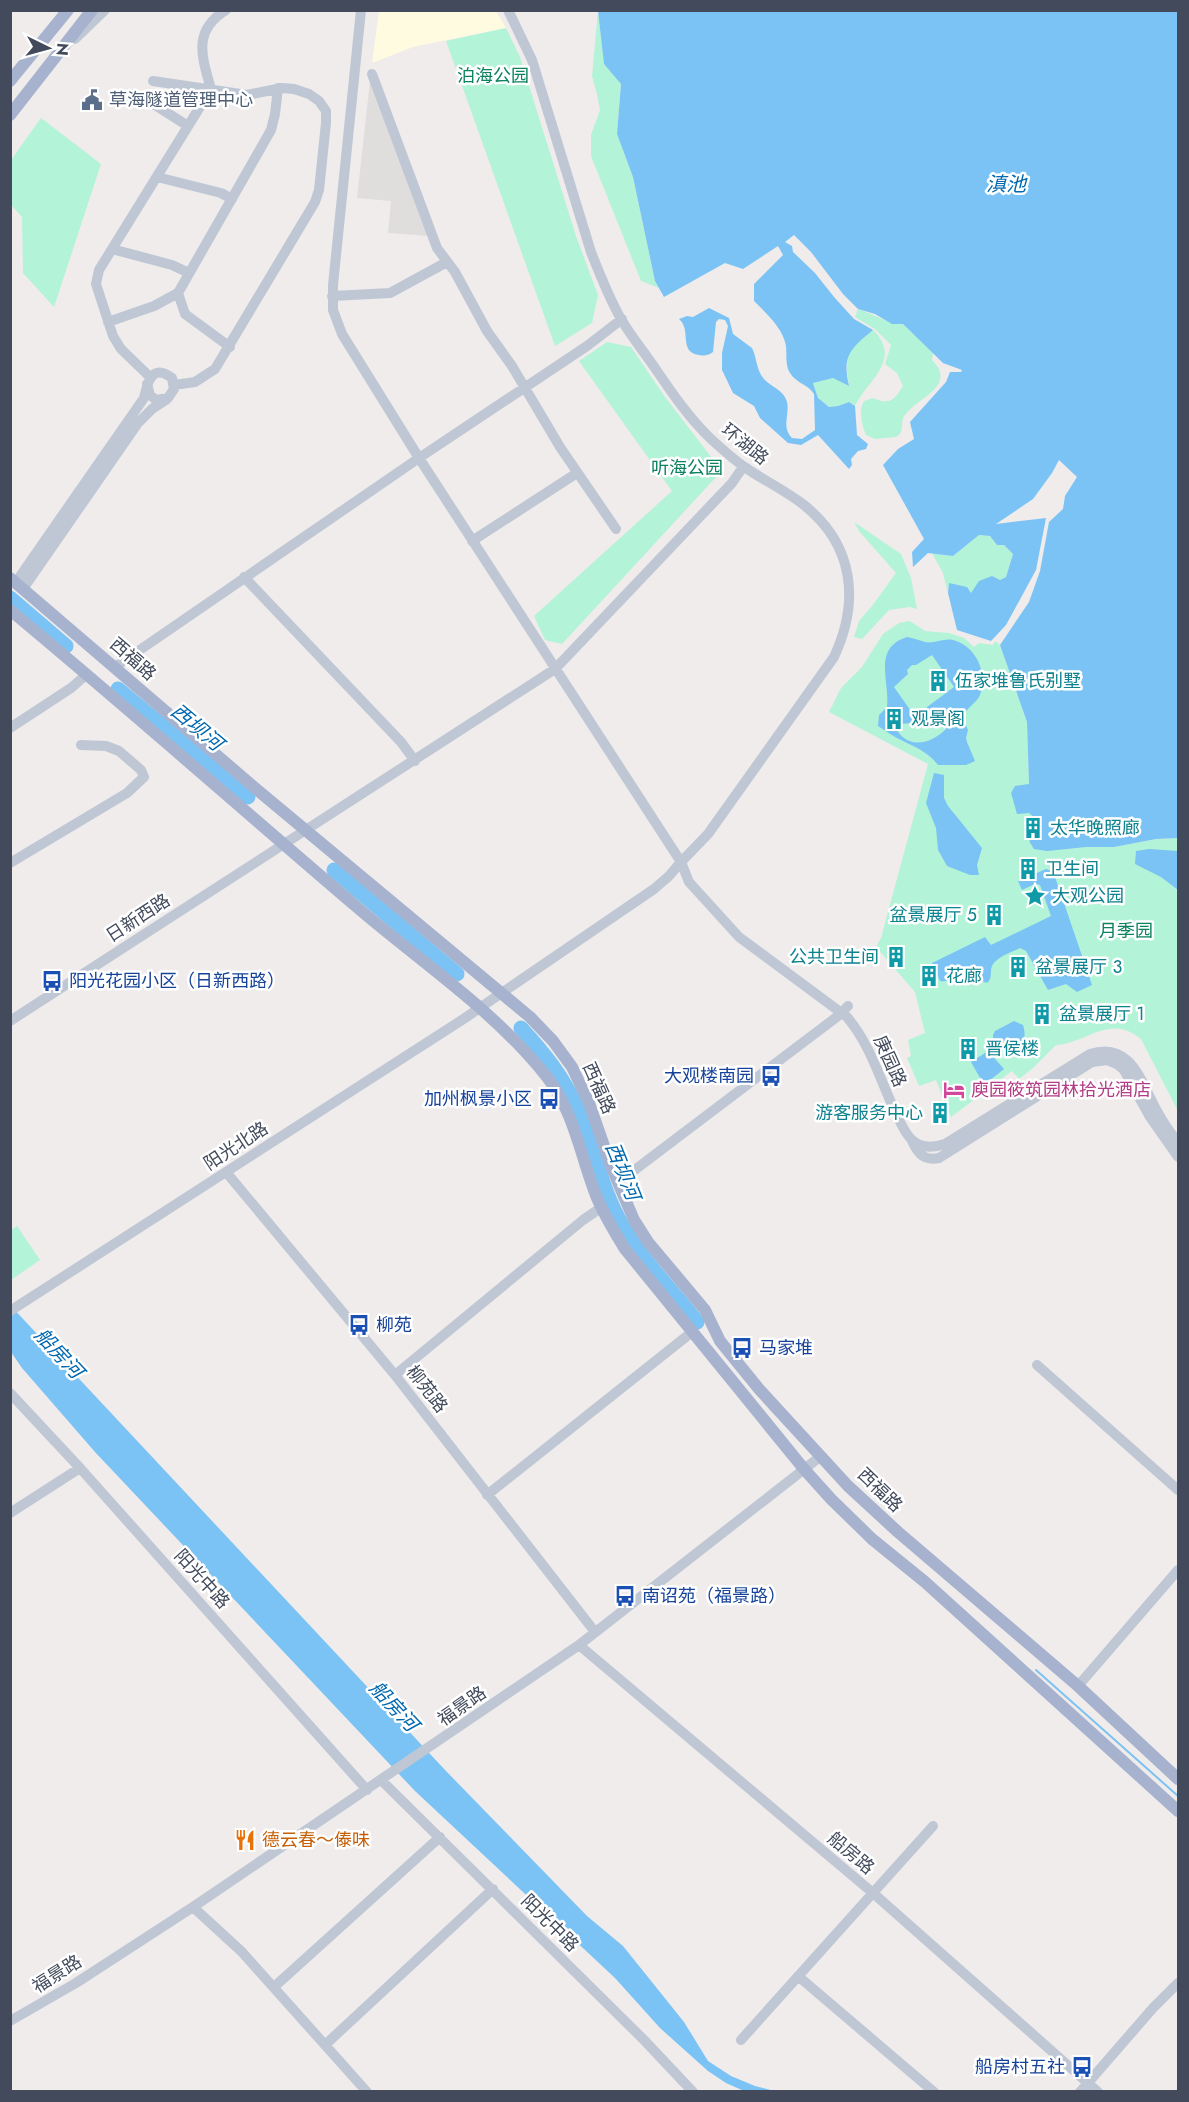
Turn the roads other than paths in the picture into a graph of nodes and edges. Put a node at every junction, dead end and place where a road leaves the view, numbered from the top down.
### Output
1 (92, 10) edge
2 (105, 10) edge
3 (226, 10) edge
4 (361, 10) edge
5 (508, 10) edge
6 (68, 11) edge
7 (59, 53) junction
8 (372, 74) dead end
9 (10, 81) edge
10 (153, 81) dead end
11 (278, 88) junction
12 (211, 89) junction
13 (144, 98) dead end
14 (10, 115) edge
15 (188, 126) junction
16 (157, 177) junction
17 (232, 199) junction
18 (112, 249) junction
19 (447, 262) junction
20 (189, 273) junction
21 (178, 293) junction
22 (332, 296) junction
23 (622, 319) junction
24 (108, 322) junction
25 (230, 347) junction
26 (149, 381) junction
27 (174, 385) junction
28 (524, 388) junction
29 (168, 398) junction
30 (419, 458) junction
31 (743, 467) junction
32 (577, 473) junction
33 (616, 529) dead end
34 (472, 540) junction
35 (244, 577) junction
36 (17, 583) edge
37 (10, 610) edge
38 (115, 667) junction
39 (555, 669) junction
40 (86, 675) junction
41 (10, 728) edge
42 (81, 745) dead end
43 (415, 761) junction
44 (307, 830) junction
45 (285, 845) junction
46 (681, 861) junction
47 (10, 863) edge
48 (502, 993) junction
49 (479, 1007) junction
50 (845, 1009) junction
51 (10, 1021) edge
52 (910, 1138) junction
53 (1179, 1142) edge
54 (1179, 1157) edge
55 (226, 1172) junction
56 (617, 1182) junction
57 (602, 1208) junction
58 (14, 1309) edge
59 (692, 1332) junction
60 (1037, 1365) dead end
61 (395, 1375) junction
62 (10, 1393) edge
63 (821, 1456) junction
64 (80, 1468) junction
65 (804, 1469) junction
66 (1179, 1490) edge
67 (487, 1495) junction
68 (10, 1513) edge
69 (1179, 1570) edge
70 (596, 1632) junction
71 (579, 1645) junction
72 (1078, 1686) junction
73 (1179, 1779) edge
74 (381, 1780) junction
75 (367, 1790) junction
76 (1179, 1811) edge
77 (933, 1826) dead end
78 (440, 1837) junction
79 (493, 1889) junction
80 (873, 1893) junction
81 (193, 1907) junction
82 (798, 1976) junction
83 (1179, 1983) edge
84 (274, 1987) junction
85 (12, 2022) edge
86 (741, 2040) dead end
87 (325, 2045) junction
88 (1084, 2087) edge
89 (367, 2091) edge
90 (693, 2091) edge
91 (934, 2091) edge
92 (1098, 2091) edge

1 - 7 main road
2 - 7 street
3 - 12 street
4 - 22 street, 庚园路
5 - 23 street, 环湖路
6 - 9 main road
7 - 14 main road
8 - 19 street
10 - 12 street
11 - 12 street
11 - 17 street
11 - 25 street
12 - 15 street
13 - 15 street
15 - 16 street
16 - 17 street
16 - 18 street
17 - 20 street
18 - 20 street
18 - 24 street
19 - 22 street
19 - 28 street
20 - 21 street
21 - 24 street
21 - 25 street
22 - 30 street, 庚园路
23 - 28 street
23 - 31 street, 环湖路
24 - 26 street
25 - 27 street
26 - 27 street
26 - 29 street
26 - 36 street
27 - 29 street
28 - 30 street
28 - 32 street
29 - 36 street
30 - 34 street, 庚园路
30 - 35 street
31 - 39 street, 日新西路
31 - 46 street, 环湖路
32 - 33 street
32 - 34 street
34 - 39 street, 庚园路
35 - 38 street
35 - 43 street
36 - 38 main road, 西福路
37 - 40 main road
38 - 44 main road, 西福路
39 - 43 street, 日新西路
39 - 46 street, 庚园路
40 - 41 street
40 - 45 main road
42 - 47 street
43 - 44 street, 日新西路
44 - 45 street, 日新西路
44 - 48 main road, 西福路
45 - 49 main road
45 - 51 street, 日新西路
46 - 48 street, 环湖路
46 - 50 street, 庚园路
48 - 49 street, 阳光北路
48 - 56 main road, 西福路
49 - 55 street, 阳光北路
49 - 57 main road
50 - 52 street, 庚园路
50 - 56 street
52 - 53 street
52 - 54 street, 庚园路
55 - 58 street, 阳光北路
55 - 61 street, 柳苑路
56 - 63 main road, 西福路
57 - 59 main road
57 - 61 street
59 - 65 main road
59 - 67 street
60 - 66 street
61 - 67 street, 柳苑路
62 - 64 street, 阳光中路
63 - 65 street, 福景路
63 - 72 main road, 西福路
64 - 68 street
64 - 75 street, 阳光中路
65 - 70 street, 福景路
65 - 76 main road
67 - 70 street, 柳苑路
69 - 72 street
70 - 71 street, 福景路
71 - 74 street, 福景路
71 - 80 street, 船房路
72 - 73 main road, 西福路
74 - 75 street, 福景路
74 - 78 street, 阳光中路
75 - 81 street, 福景路
77 - 80 street
78 - 79 street, 阳光中路
78 - 84 street
79 - 87 street
79 - 90 street, 阳光中路
80 - 82 street
80 - 88 street, 船房路
81 - 84 street
81 - 85 street, 福景路
82 - 86 street
82 - 91 street
83 - 88 street
84 - 87 street
87 - 89 street
88 - 92 street, 船房路

